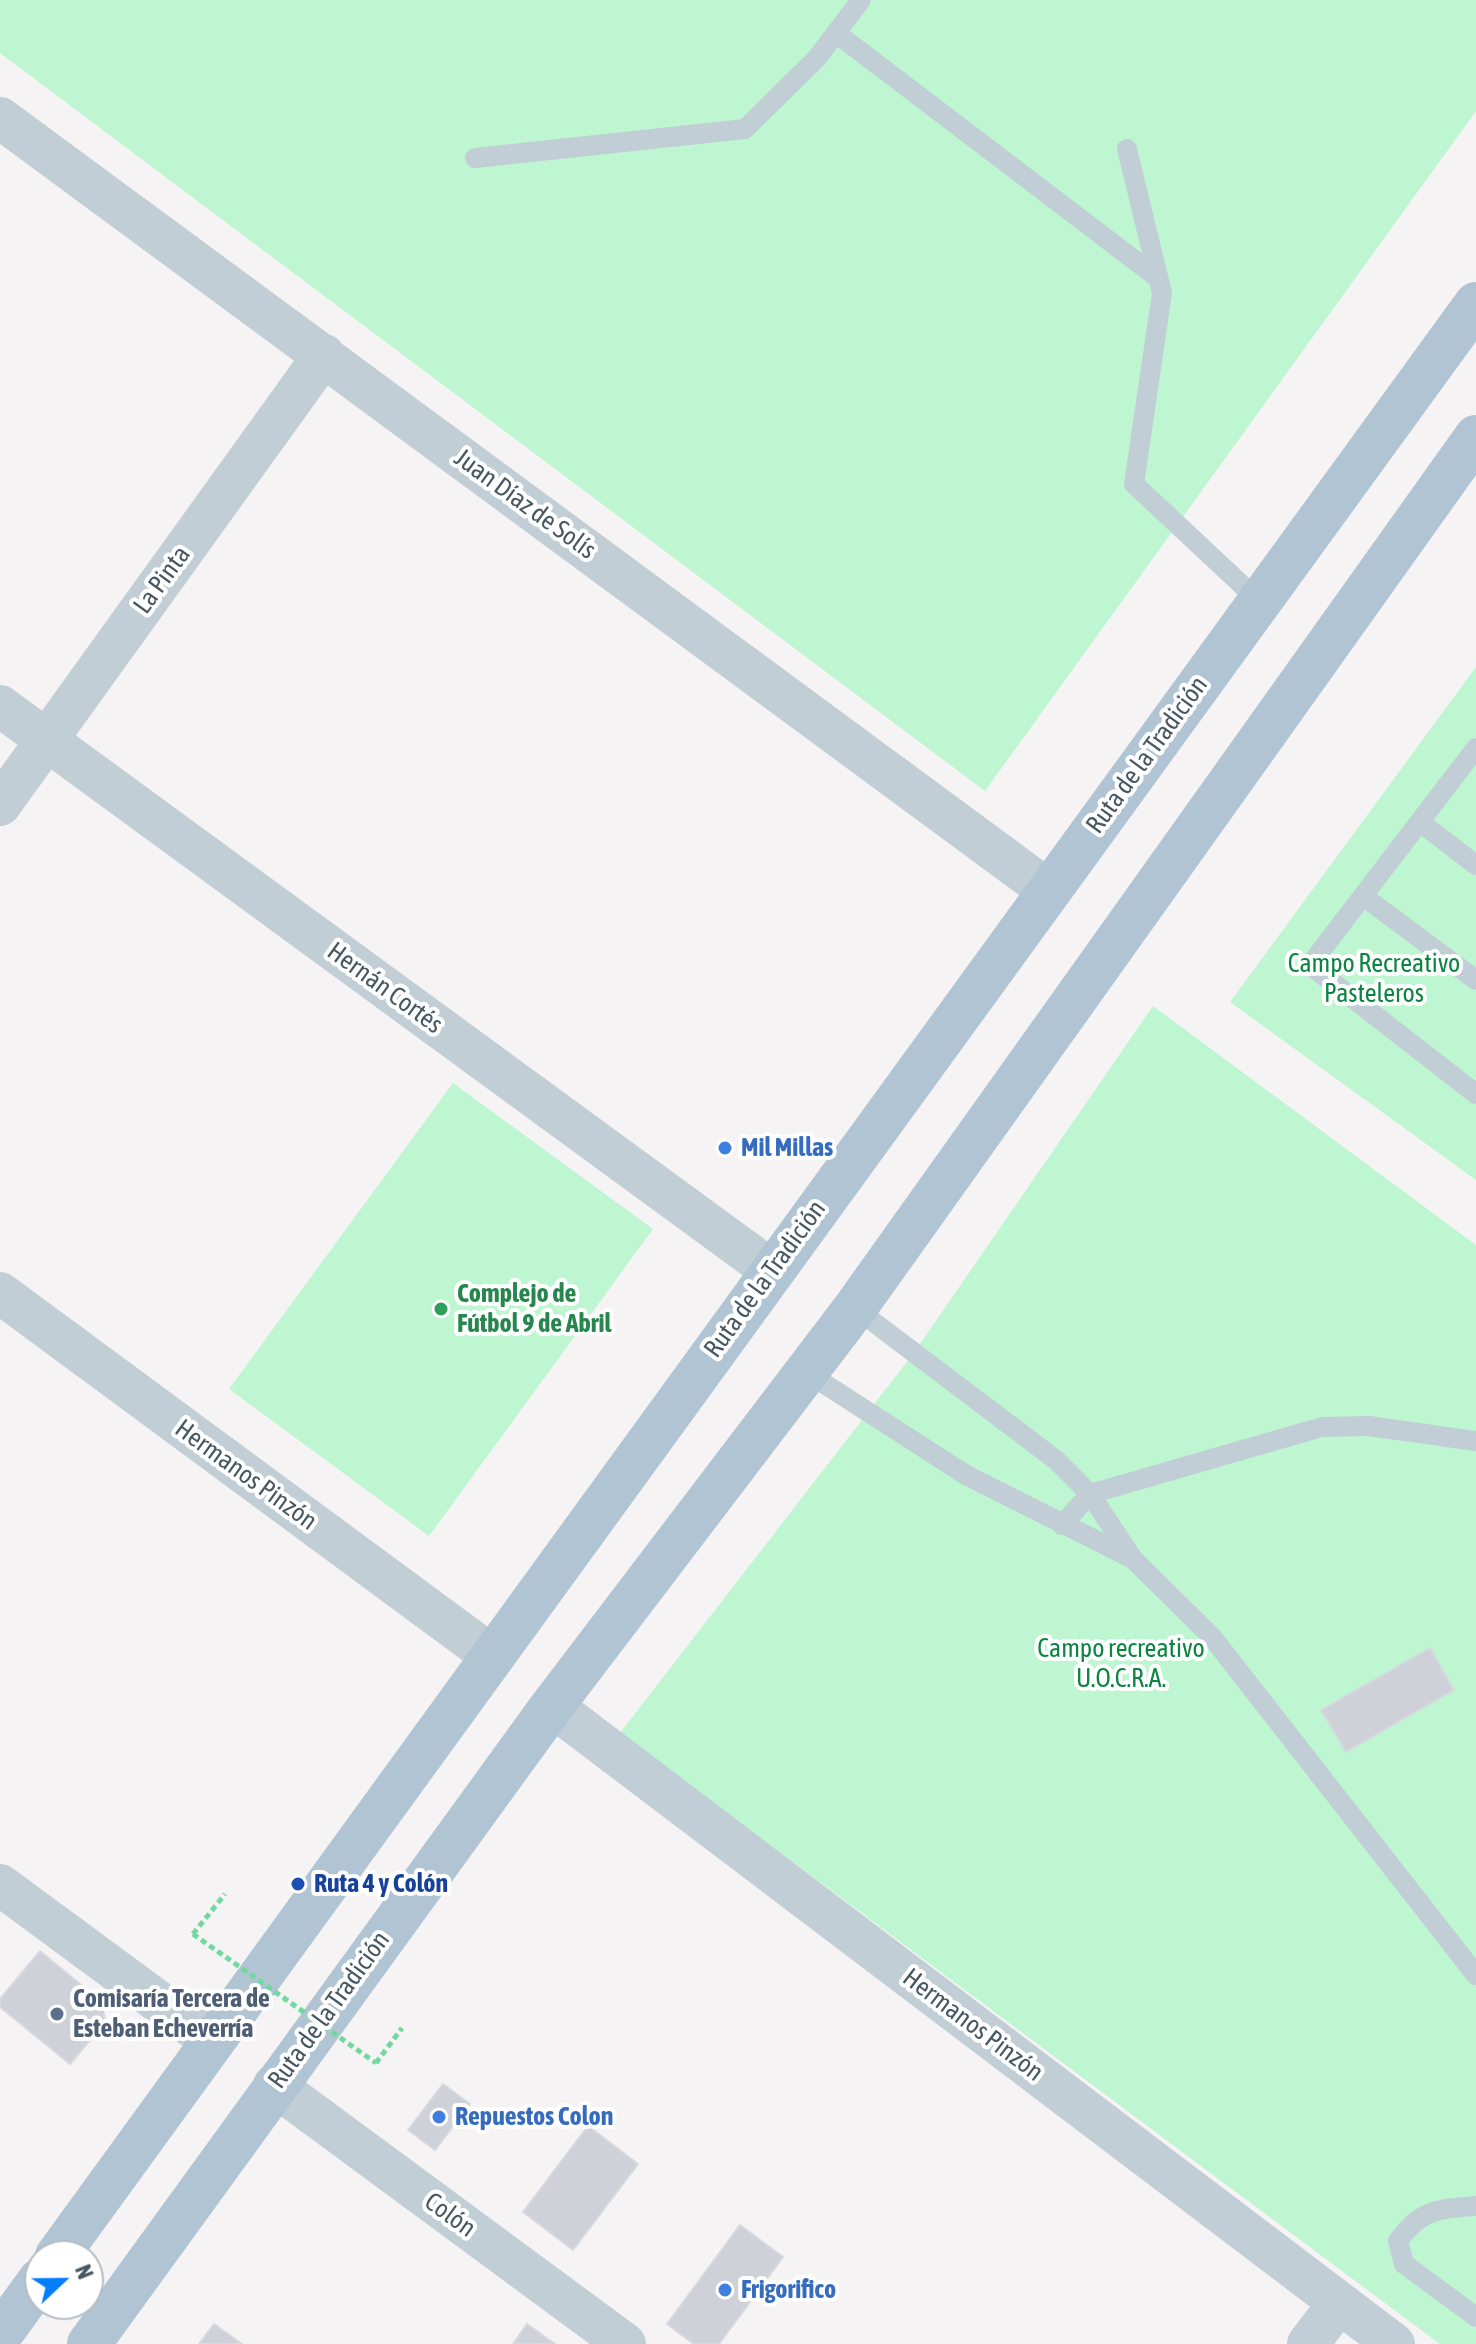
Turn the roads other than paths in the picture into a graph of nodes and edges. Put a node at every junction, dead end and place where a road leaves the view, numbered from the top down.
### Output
1 (861, 0) edge
2 (836, 33) junction
3 (0, 118) edge
4 (1127, 149) dead end
5 (475, 158) dead end
6 (1158, 278) junction
7 (1476, 304) edge
8 (324, 355) junction
9 (1476, 437) edge
10 (1258, 600) junction
11 (0, 706) edge
12 (47, 740) junction
13 (1476, 750) edge
14 (0, 805) edge
15 (1420, 822) junction
16 (1476, 865) edge
17 (1049, 891) junction
18 (1363, 896) junction
19 (1476, 980) edge
20 (1476, 1094) edge
21 (771, 1270) junction
22 (0, 1293) edge
23 (855, 1308) junction
24 (806, 1372) junction
25 (1476, 1441) edge
26 (1090, 1494) junction
27 (1062, 1525) junction
28 (1133, 1559) junction
29 (492, 1656) junction
30 (552, 1706) junction
31 (0, 1885) edge
32 (1476, 1975) edge
33 (213, 2042) junction
34 (274, 2085) junction
35 (1476, 2206) edge
36 (69, 2240) edge
37 (24, 2302) edge
38 (1339, 2303) junction
39 (1475, 2310) edge
40 (0, 2335) edge
41 (89, 2344) edge
42 (625, 2344) edge
43 (1308, 2344) edge
44 (1394, 2344) edge

1 - 2 lane
2 - 5 lane
2 - 6 lane
3 - 8 street, Juan Díaz de Solís
4 - 6 lane
6 - 10 lane
7 - 10 main road, Ruta de la Tradición
8 - 12 street, La Pinta
8 - 17 street, Juan Díaz de Solís
9 - 23 main road, Ruta de la Tradición
10 - 17 main road, Ruta de la Tradición
11 - 12 street, Hernán Cortés
12 - 14 street, La Pinta
12 - 21 street, Hernán Cortés
13 - 15 lane
15 - 16 lane
15 - 18 lane
17 - 21 main road, Ruta de la Tradición
18 - 19 lane
18 - 20 lane
21 - 29 main road, Ruta de la Tradición
22 - 29 street, Hermanos Pinzón
23 - 24 main road, Ruta de la Tradición
23 - 26 lane
24 - 27 lane
24 - 30 main road, Ruta de la Tradición
25 - 26 lane
26 - 27 lane
26 - 28 lane
27 - 28 lane
28 - 32 lane
29 - 33 main road, Ruta de la Tradición
30 - 34 main road, Ruta de la Tradición
30 - 38 street, Hermanos Pinzón
31 - 33 street
33 - 36 main road, Ruta de la Tradición
34 - 41 main road, Ruta de la Tradición
34 - 42 street, Colón
35 - 39 lane
37 - 40 main road
38 - 43 street
38 - 44 street, Hermanos Pinzón

